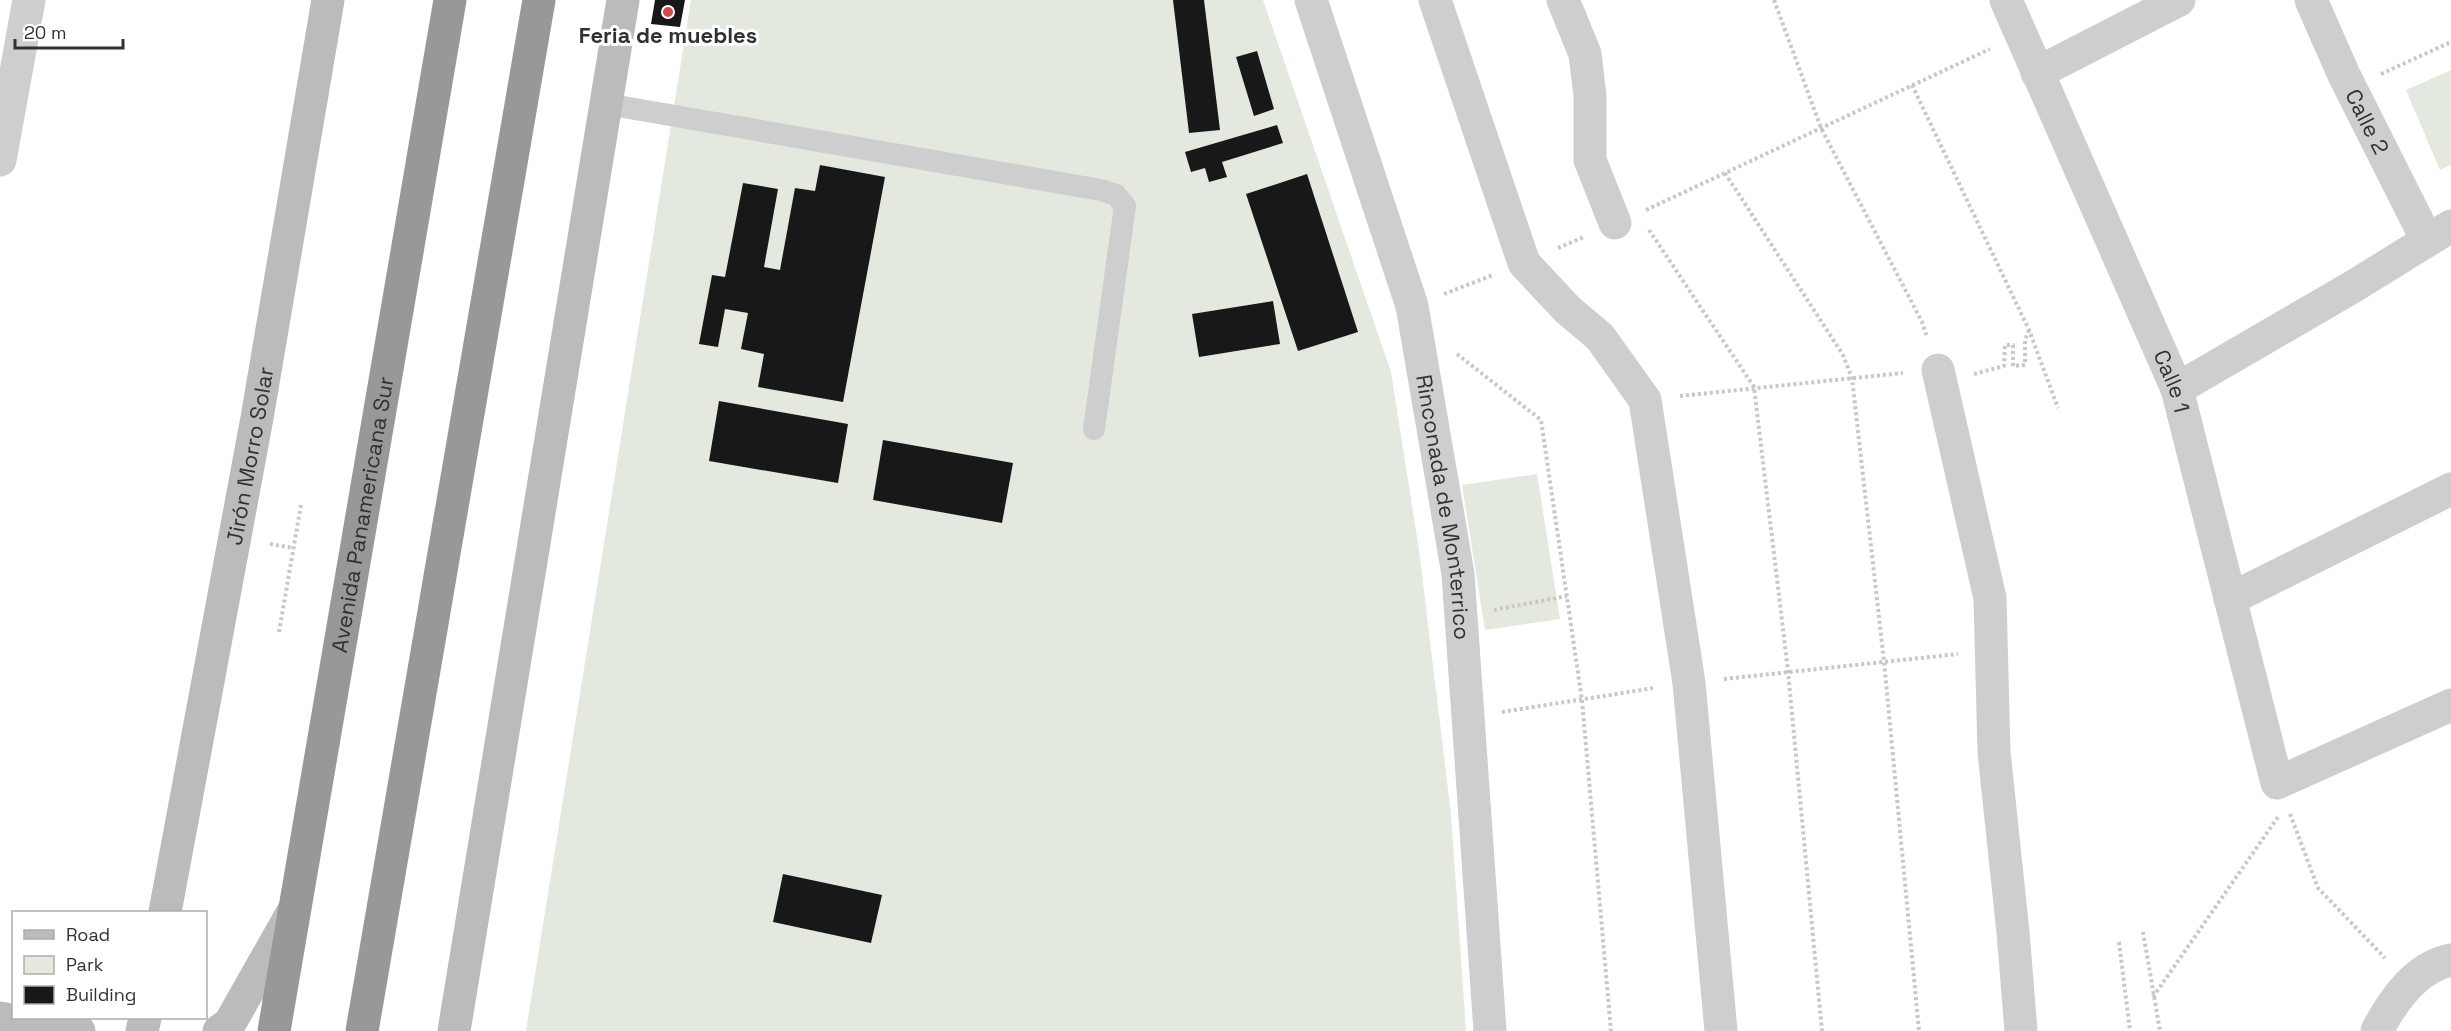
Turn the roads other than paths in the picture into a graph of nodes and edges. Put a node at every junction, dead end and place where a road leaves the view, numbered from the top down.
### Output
1 (29, 0) edge
2 (328, 0) edge
3 (450, 0) edge
4 (539, 0) edge
5 (623, 0) edge
6 (1311, 0) edge
7 (1435, 0) edge
8 (1563, 0) edge
9 (2006, 0) edge
10 (2179, 0) edge
11 (2311, 0) edge
12 (2037, 73) junction
13 (606, 104) junction
14 (0, 160) edge
15 (1627, 218) road end
16 (2439, 233) edge
17 (1940, 376) road end
18 (2177, 389) junction
19 (1094, 429) dead end
20 (2451, 489) edge
21 (2230, 599) junction
22 (2451, 705) edge
23 (295, 909) junction
24 (165, 911) edge
25 (2451, 960) edge
26 (0, 1018) edge
27 (79, 1031) edge
28 (219, 1031) edge
29 (274, 1031) edge
30 (362, 1031) edge
31 (454, 1031) edge
32 (1490, 1031) edge
33 (1721, 1031) edge
34 (2021, 1031) edge
35 (2377, 1031) edge

1 - 14 street
2 - 24 street, Jirón Morro Solar
3 - 23 highway, Avenida Panamericana Sur
4 - 30 highway
5 - 13 street
6 - 32 street, Rinconada de Monterrico
7 - 33 street
8 - 15 street
9 - 12 street, Calle 1
10 - 12 street
11 - 16 street, Calle 2
12 - 18 street, Calle 1
13 - 19 lane
13 - 31 street
16 - 18 street
17 - 34 street
18 - 21 street, Calle 1
20 - 21 street
21 - 22 street, Calle 1
23 - 28 street
23 - 29 highway, Avenida Panamericana Sur
25 - 35 street
26 - 27 street

